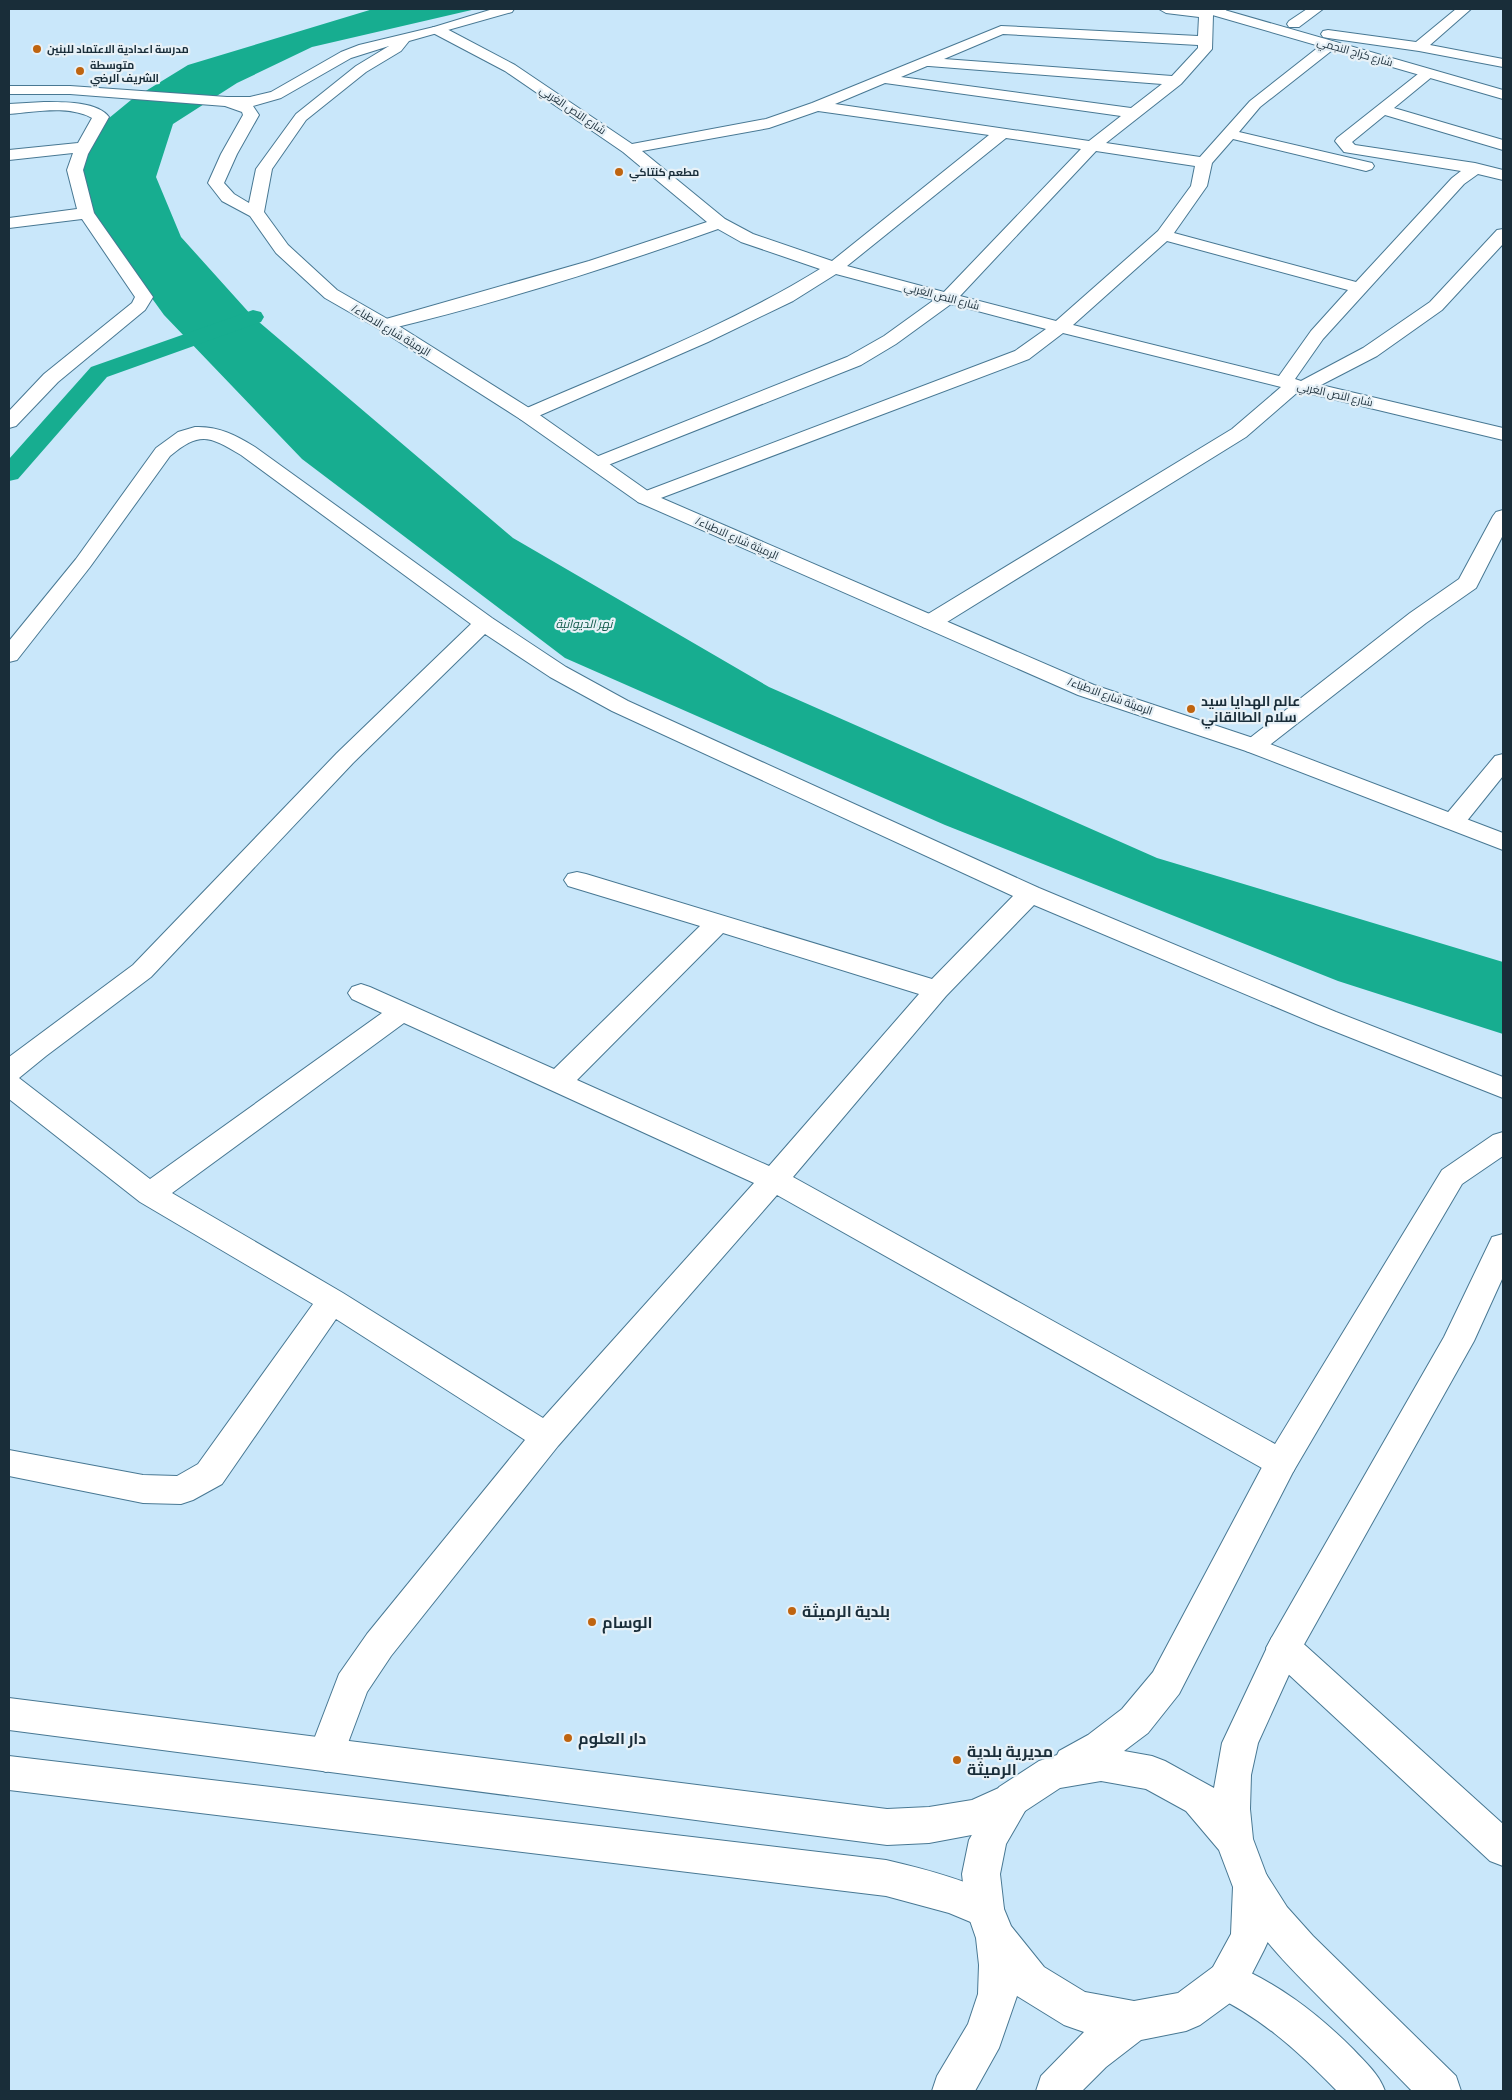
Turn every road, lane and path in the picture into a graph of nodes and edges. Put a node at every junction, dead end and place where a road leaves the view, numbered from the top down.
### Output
1 (507, 9) edge
2 (1166, 9) edge
3 (1240, 9) edge
4 (1316, 9) edge
5 (1464, 9) edge
6 (1212, 10) edge
7 (1294, 24) junction
8 (438, 30) junction
9 (404, 38) junction
10 (1329, 40) junction
11 (1205, 42) junction
12 (1419, 47) junction
13 (925, 62) junction
14 (1503, 63) edge
15 (1428, 73) junction
16 (883, 78) junction
17 (1176, 81) junction
18 (1503, 85) edge
19 (9, 90) edge
20 (1503, 95) edge
21 (227, 102) junction
22 (817, 106) junction
23 (9, 109) edge
24 (1383, 109) junction
25 (1134, 113) junction
26 (1002, 133) junction
27 (1229, 134) junction
28 (1092, 146) junction
29 (1503, 146) edge
30 (85, 147) junction
31 (629, 149) junction
32 (9, 155) edge
33 (1204, 162) junction
34 (1475, 168) junction
35 (1388, 171) dead end
36 (1502, 174) edge
37 (1435, 181) dead end
38 (1453, 186) junction
39 (256, 212) junction
40 (86, 213) junction
41 (719, 222) junction
42 (9, 223) edge
43 (1503, 234) edge
44 (1164, 235) junction
45 (834, 268) junction
46 (1360, 288) junction
47 (948, 298) junction
48 (385, 325) junction
49 (1060, 327) junction
50 (1294, 385) junction
51 (526, 415) junction
52 (9, 422) edge
53 (1503, 434) edge
54 (598, 463) junction
55 (645, 498) junction
56 (1503, 516) edge
57 (931, 622) junction
58 (484, 623) junction
59 (9, 655) edge
60 (1254, 746) junction
61 (1503, 761) edge
62 (1453, 822) junction
63 (1503, 842) edge
64 (577, 880) dead end
65 (1030, 894) junction
66 (718, 923) junction
67 (938, 990) junction
68 (361, 993) dead end
69 (404, 1011) junction
70 (9, 1072) edge
71 (559, 1081) junction
72 (9, 1085) edge
73 (1503, 1088) edge
74 (1503, 1142) edge
75 (774, 1180) junction
76 (150, 1194) junction
77 (1503, 1245) edge
78 (332, 1301) junction
79 (546, 1437) junction
80 (9, 1463) edge
81 (1281, 1463) junction
82 (1284, 1648) junction
83 (9, 1714) edge
84 (326, 1755) junction
85 (9, 1773) edge
86 (1052, 1773) junction
87 (1012, 1799) junction
88 (1234, 1839) junction
89 (1503, 1848) edge
90 (1252, 1887) junction
91 (990, 1924) junction
92 (1228, 1981) junction
93 (1134, 2021) junction
94 (952, 2091) edge
95 (1056, 2091) edge
96 (1365, 2091) edge
97 (1440, 2091) edge

1 - 8 street
2 - 6 street, شارع كراج النجمي
3 - 7 street
4 - 7 street
5 - 12 street
6 - 10 street, شارع كراج النجمي
6 - 11 street
7 - 10 street
8 - 9 street
8 - 31 street, شارع النص الغربي
9 - 21 street
9 - 39 street
10 - 12 street
10 - 15 street, شارع كراج النجمي
10 - 18 street
10 - 27 street
11 - 13 street
11 - 17 street
12 - 14 street
13 - 16 street
13 - 17 street
15 - 20 street, شارع كراج النجمي
15 - 24 street
16 - 22 street
16 - 25 street
17 - 25 street
19 - 21 street
21 - 39 street
22 - 26 street
22 - 31 street
23 - 30 street
24 - 29 street
24 - 34 street
25 - 28 street
26 - 28 street
26 - 45 street
27 - 33 street
27 - 35 street
28 - 33 street
28 - 47 street
30 - 32 street
30 - 40 street
31 - 41 street, شارع النص الغربي
33 - 44 street
34 - 36 street
34 - 38 street
37 - 38 street
38 - 46 street
39 - 48 street, /الرميثة شارع الاطباء
40 - 42 street
40 - 52 street
41 - 45 street, شارع النص الغربي
41 - 48 street
43 - 50 street
44 - 46 street
44 - 49 street
45 - 47 street, شارع النص الغربي
45 - 51 street
46 - 50 street
47 - 49 street, شارع النص الغربي
47 - 54 street
48 - 51 street, /الرميثة شارع الاطباء
49 - 50 street, شارع النص الغربي
49 - 55 street
50 - 53 street, شارع النص الغربي
50 - 57 street
51 - 54 street, /الرميثة شارع الاطباء
54 - 55 street, /الرميثة شارع الاطباء
55 - 57 street, /الرميثة شارع الاطباء
56 - 60 street
57 - 60 street, /الرميثة شارع الاطباء
58 - 59 street
58 - 65 street
58 - 70 street
60 - 62 street, /الرميثة شارع الاطباء
61 - 62 street
62 - 63 street, /الرميثة شارع الاطباء
64 - 66 street
65 - 67 street
65 - 73 street
66 - 67 street
66 - 71 street
67 - 75 street
68 - 69 street
69 - 71 street
69 - 76 street
71 - 75 street
72 - 76 street
74 - 81 street
75 - 79 street
75 - 81 street
76 - 78 street
77 - 82 street
78 - 79 street
78 - 80 street
79 - 84 street
81 - 86 street
82 - 88 street
82 - 89 street
83 - 84 street
84 - 87 street
85 - 91 street
86 - 87 street
86 - 88 street
87 - 91 street
88 - 90 street
90 - 92 street
90 - 97 street
91 - 93 street
91 - 94 street
92 - 93 street
92 - 96 street
93 - 95 street

